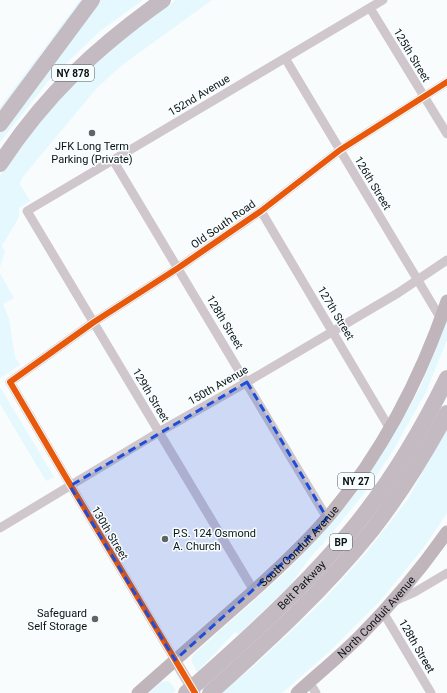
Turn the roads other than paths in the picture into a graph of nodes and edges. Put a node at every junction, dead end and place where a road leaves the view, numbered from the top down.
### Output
1 (92, 0) edge
2 (163, 0) edge
3 (384, 0) edge
4 (370, 8) junction
5 (285, 58) junction
6 (447, 82) edge
7 (424, 97) junction
8 (0, 124) edge
9 (447, 134) edge
10 (340, 150) junction
11 (112, 160) junction
12 (0, 164) edge
13 (27, 211) joint
14 (261, 211) junction
15 (447, 260) edge
16 (178, 268) junction
17 (417, 279) junction
18 (447, 301) edge
19 (441, 319) junction
20 (94, 322) junction
21 (333, 331) junction
22 (447, 378) edge
23 (10, 382) joint
24 (247, 382) junction
25 (447, 413) edge
26 (390, 428) junction
27 (159, 432) junction
28 (70, 486) junction
29 (327, 518) junction
30 (0, 528) edge
31 (447, 532) edge
32 (447, 573) edge
33 (254, 591) junction
34 (387, 608) junction
35 (175, 660) junction
36 (187, 687) edge
37 (312, 687) edge
38 (138, 693) edge
39 (195, 693) edge
40 (210, 693) edge
41 (297, 693) edge
42 (430, 693) edge

1 - 8 highway
2 - 12 highway, NY 878
3 - 4 street, 152nd Avenue
4 - 5 street, 152nd Avenue
4 - 7 street, 125th Street
5 - 10 street, 126th Street
5 - 11 street, 152nd Avenue
6 - 7 street, Old South Road
7 - 9 street, 125th Street
7 - 10 street, Old South Road
10 - 14 street, Old South Road
10 - 17 street, 126th Street
11 - 13 street, 152nd Avenue
11 - 16 street, 128th Street
13 - 20 street, 129th Street
14 - 16 street, Old South Road
14 - 21 street, 127th Street
15 - 17 street, 150th Avenue
16 - 20 street, Old South Road
16 - 24 street, 128th Street
17 - 19 street, 126th Street
17 - 21 street, 150th Avenue
18 - 19 main road, South Conduit Avenue / NY 27
19 - 26 main road, South Conduit Avenue / NY 27
20 - 23 street, Old South Road
20 - 27 street, 129th Street
21 - 24 street, 150th Avenue
21 - 26 street, 127th Street
22 - 36 highway, Belt Parkway / BP
23 - 28 street, 130th Street
24 - 27 street, 150th Avenue
24 - 29 street, 128th Street
25 - 40 highway, Belt Parkway / BP
26 - 29 main road, South Conduit Avenue / NY 27
27 - 28 street, 150th Avenue
27 - 33 street, 129th Street
28 - 30 street, 150th Avenue
28 - 35 street, 130th Street
29 - 33 main road, South Conduit Avenue / NY 27
31 - 34 main road, North Conduit Avenue
32 - 34 street
33 - 35 main road, South Conduit Avenue / NY 27
34 - 37 main road, North Conduit Avenue
34 - 42 street, 128th Street
35 - 36 street, 130th Street
35 - 38 main road, South Conduit Avenue / NY 27
36 - 39 street, 130th Street
37 - 41 main road, North Conduit Avenue

